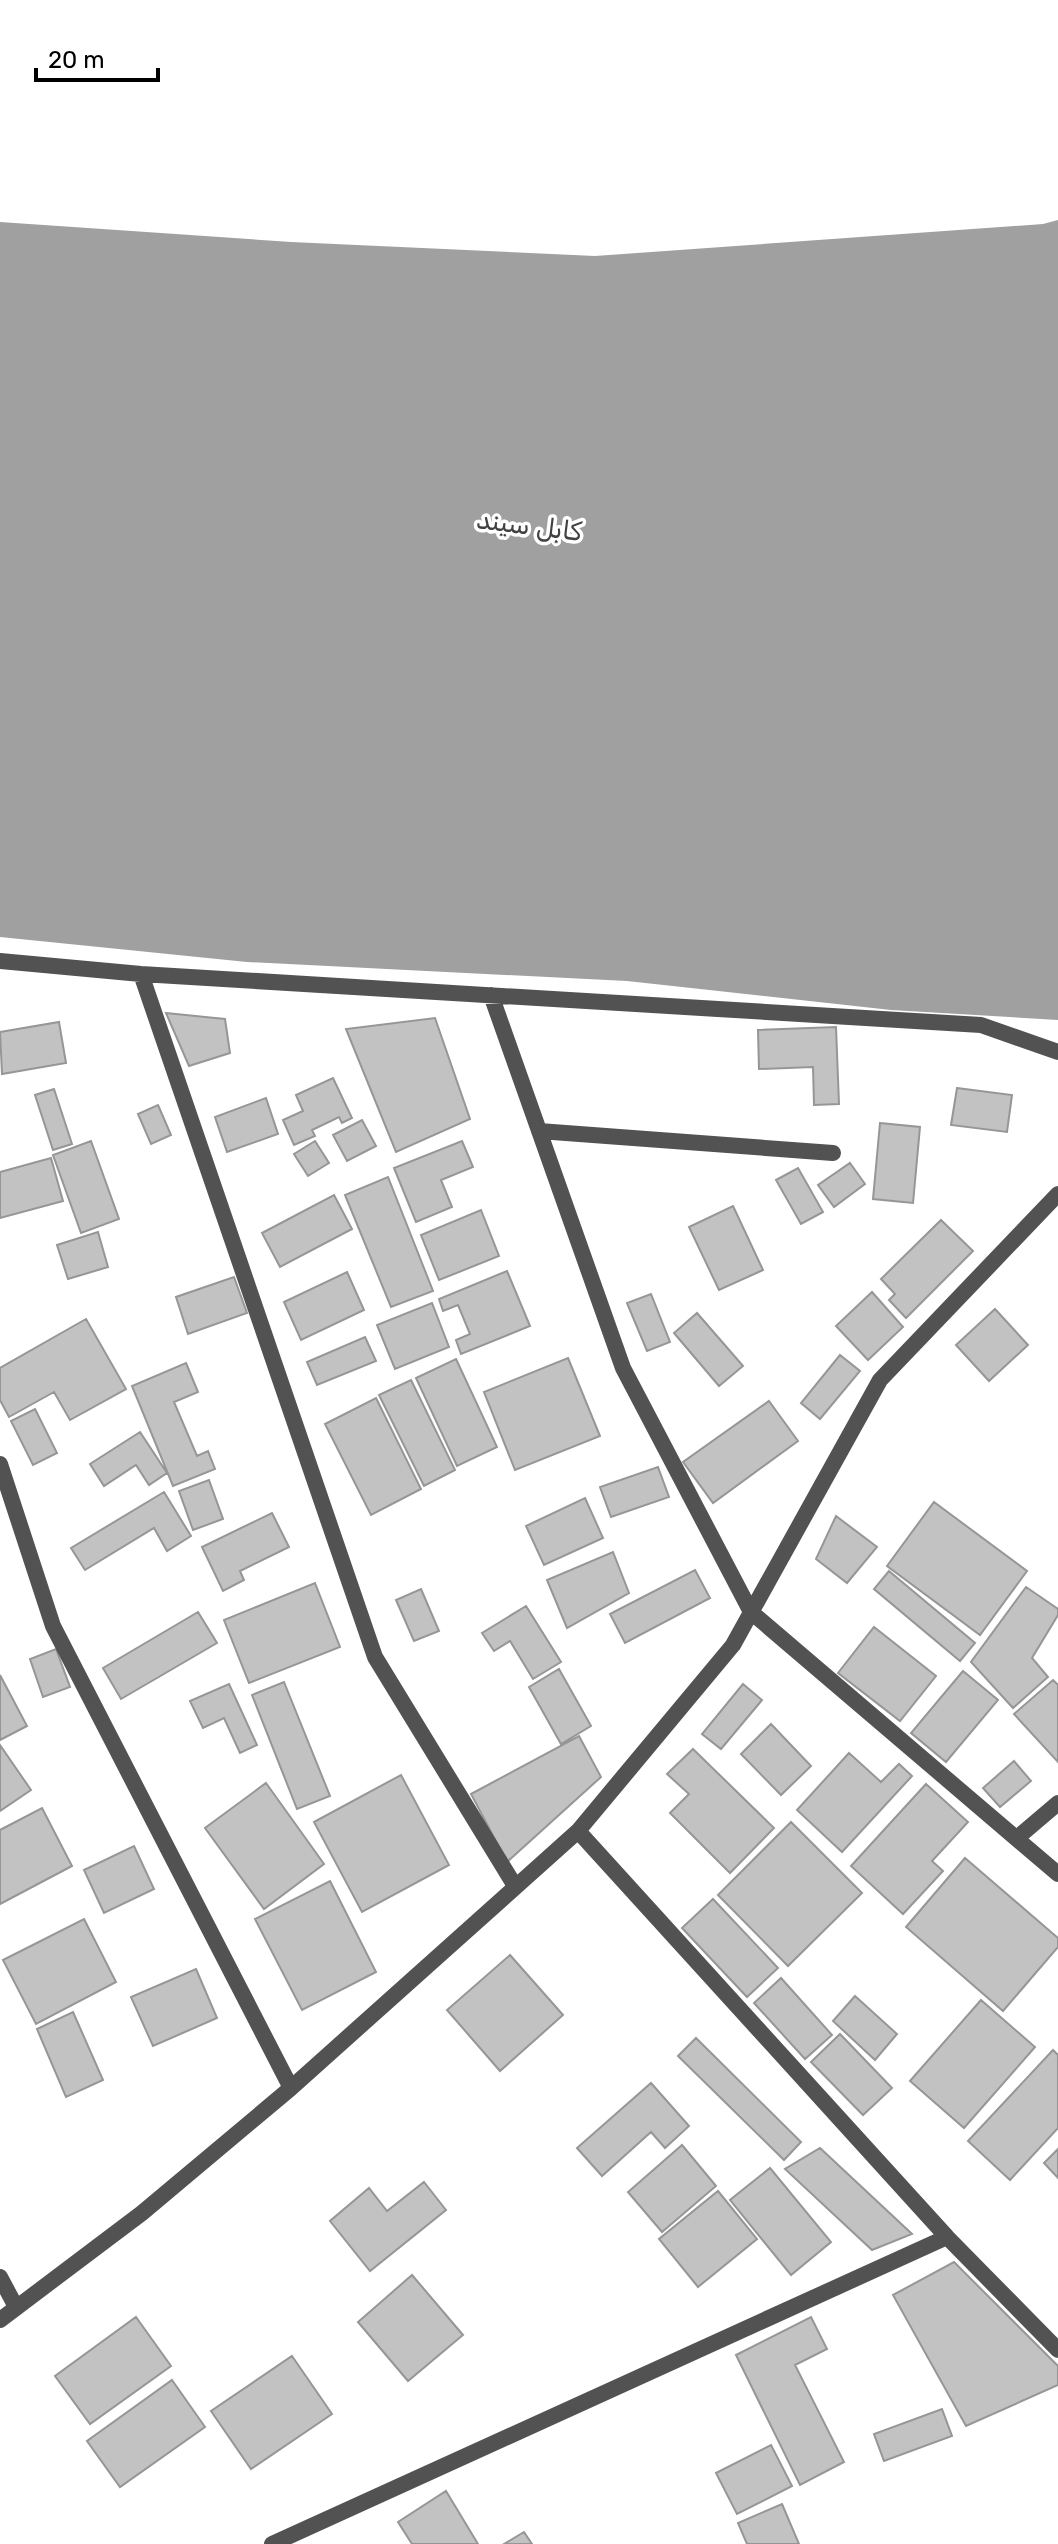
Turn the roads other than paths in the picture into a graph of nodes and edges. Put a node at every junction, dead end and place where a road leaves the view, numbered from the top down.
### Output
1 (0, 961) edge
2 (141, 974) junction
3 (491, 995) junction
4 (1058, 1052) edge
5 (539, 1131) junction
6 (833, 1153) dead end
7 (1058, 1194) edge
8 (0, 1464) edge
9 (751, 1612) junction
10 (1058, 1803) edge
11 (578, 1831) junction
12 (1017, 1838) junction
13 (1058, 1874) edge
14 (515, 1886) junction
15 (291, 2088) junction
16 (947, 2237) junction
17 (0, 2277) edge
18 (16, 2307) junction
19 (0, 2320) edge
20 (1058, 2350) edge
21 (272, 2544) edge

1 - 2 street
2 - 3 street
2 - 14 street
3 - 4 street
3 - 5 street
5 - 6 street
5 - 9 street
7 - 9 street
8 - 15 street
9 - 11 street
9 - 12 street
10 - 12 street
11 - 14 street
11 - 16 street
12 - 13 street
14 - 15 street
15 - 18 street
16 - 20 street
16 - 21 street
17 - 18 street
18 - 19 street

